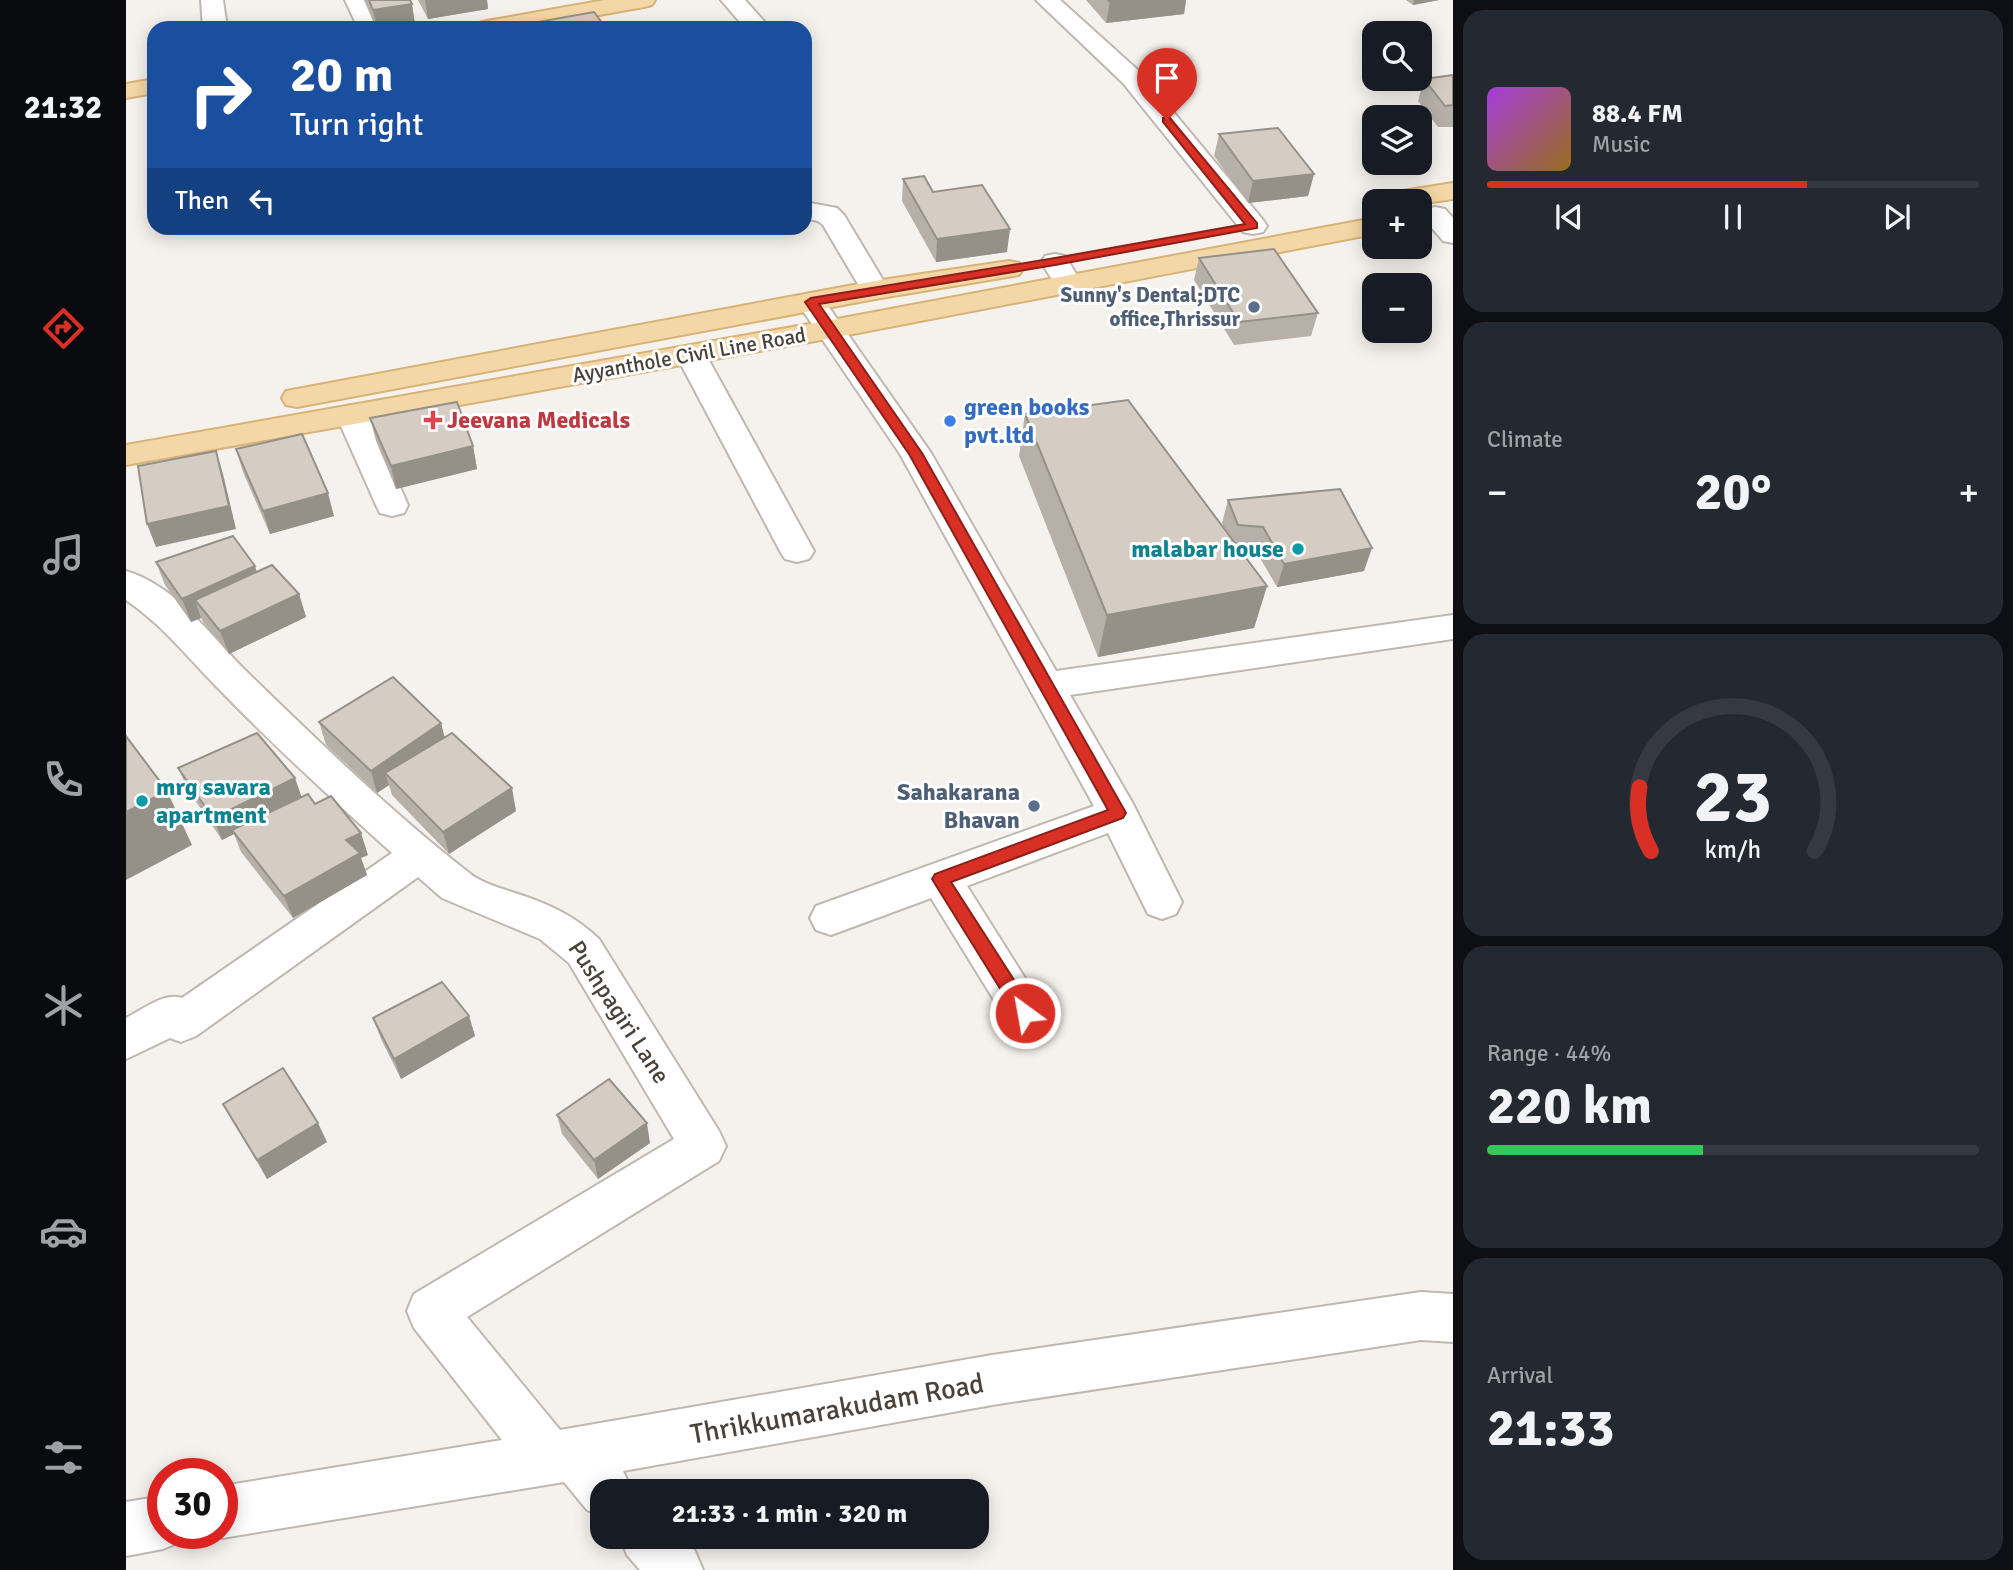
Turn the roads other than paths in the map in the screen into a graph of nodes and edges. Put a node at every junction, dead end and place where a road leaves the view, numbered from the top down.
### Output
1 (212, 0) edge
2 (356, 0) edge
3 (644, 0) edge
4 (732, 0) edge
5 (1047, 0) edge
6 (214, 21) edge
7 (366, 21) edge
8 (527, 21) edge
9 (752, 21) edge
10 (147, 87) edge
11 (126, 91) edge
12 (1453, 191) edge
13 (1432, 196) edge
14 (812, 211) edge
15 (1362, 212) edge
16 (1362, 213) edge
17 (1253, 226) junction
18 (1062, 272) junction
19 (875, 290) junction
20 (811, 302) junction
21 (832, 329) junction
22 (691, 355) junction
23 (331, 409) junction
24 (126, 430) edge
25 (126, 455) edge
26 (392, 505) dead end
27 (797, 551) dead end
28 (126, 583) edge
29 (1453, 627) edge
30 (1044, 686) junction
31 (1118, 813) junction
32 (419, 854) junction
33 (1161, 902) dead end
34 (831, 918) dead end
35 (1025, 1013) dead end
36 (126, 1040) edge
37 (1453, 1318) edge
38 (576, 1468) edge
39 (238, 1510) edge
40 (147, 1525) edge
41 (126, 1529) edge
42 (657, 1549) edge
43 (676, 1570) edge

1 - 6 street
2 - 7 street
3 - 8 main road
4 - 9 street
5 - 17 street
10 - 11 main road
12 - 13 main road, Ayyanthole Civil Line Road
14 - 19 street
15 - 17 main road, Ayyanthole Civil Line Road
16 - 18 main road, Ayyanthole Civil Line Road
17 - 18 main road, Ayyanthole Civil Line Road
18 - 19 main road, Ayyanthole Civil Line Road
18 - 21 main road, Ayyanthole Civil Line Road
19 - 20 main road, Ayyanthole Civil Line Road
20 - 21 street
20 - 23 main road, Ayyanthole Civil Line Road
21 - 22 main road, Ayyanthole Civil Line Road
21 - 30 street
22 - 23 main road, Ayyanthole Civil Line Road
22 - 27 street
23 - 24 main road, Ayyanthole Civil Line Road
23 - 25 main road, Ayyanthole Civil Line Road
23 - 26 street
28 - 32 street, Pushpagiri Lane
29 - 30 street
30 - 31 street
31 - 33 street
31 - 34 street
31 - 35 street
32 - 36 street
32 - 38 street, Pushpagiri Lane
37 - 38 street, Thrikkumarakudam Road
38 - 39 street, Thrikkumarakudam Road
40 - 41 street
42 - 43 street

